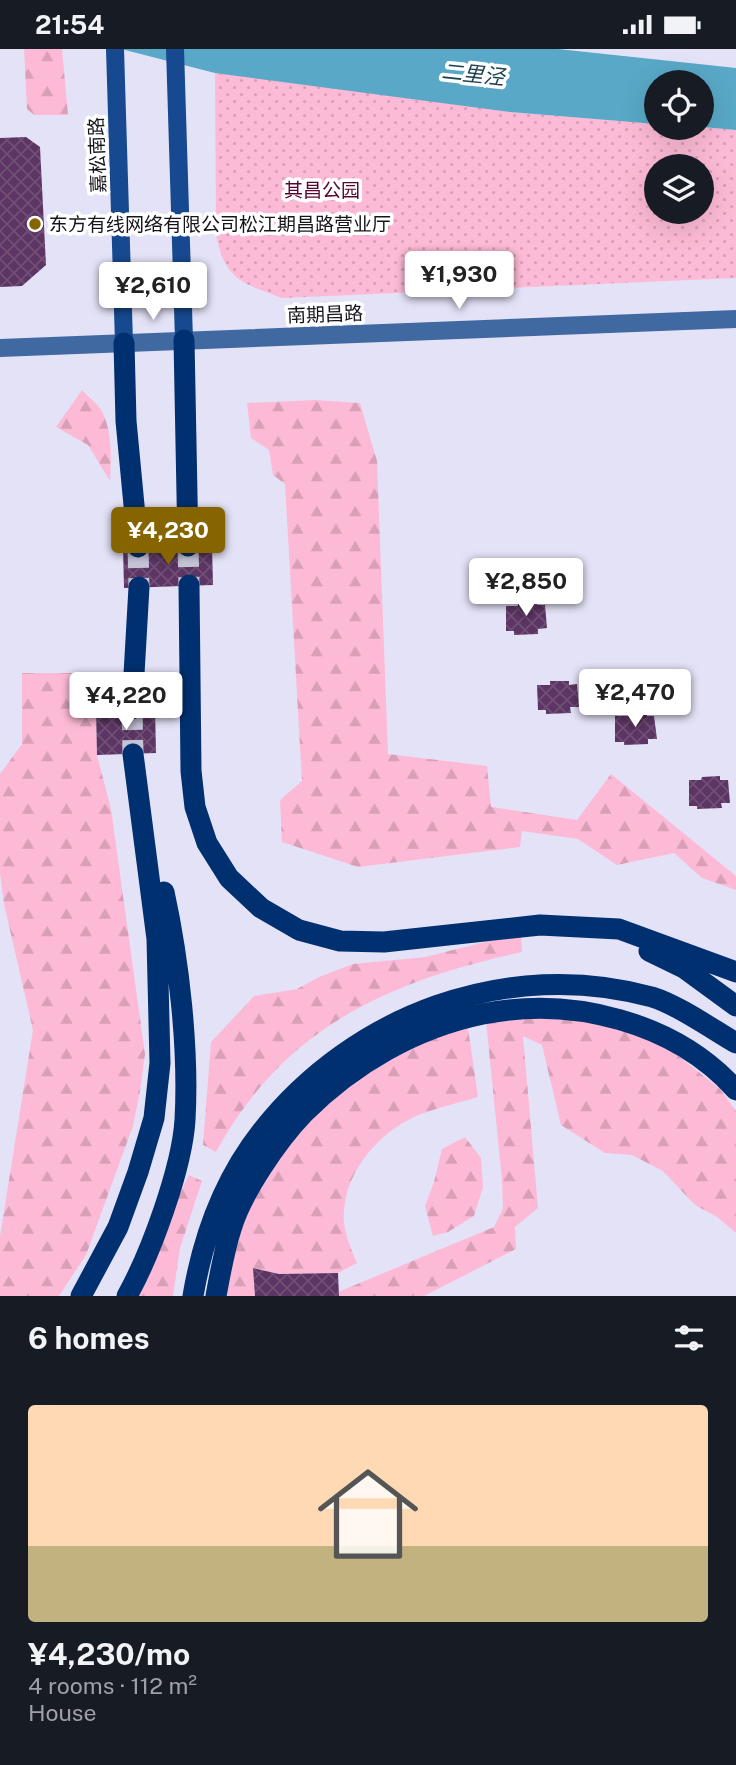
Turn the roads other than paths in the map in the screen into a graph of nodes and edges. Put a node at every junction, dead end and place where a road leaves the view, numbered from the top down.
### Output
1 (115, 49) edge
2 (176, 49) edge
3 (736, 319) edge
4 (184, 340) junction
5 (124, 343) junction
6 (0, 348) edge
7 (188, 546) tunnel mouth
8 (138, 547) tunnel mouth
9 (189, 585) tunnel mouth
10 (139, 587) tunnel mouth
11 (132, 709) tunnel mouth
12 (578, 926) junction
13 (736, 971) edge
14 (736, 1006) edge
15 (736, 1043) edge
16 (736, 1090) edge
17 (81, 1296) edge
18 (127, 1296) edge
19 (193, 1296) edge
20 (216, 1296) edge

1 - 5 main road, 嘉松南路
2 - 4 main road
3 - 4 main road, 南期昌路
4 - 5 main road, 南期昌路
4 - 7 highway
5 - 6 main road, 南期昌路
5 - 8 highway
9 - 12 highway
10 - 11 highway
12 - 13 highway
12 - 14 highway
15 - 19 highway
16 - 20 highway
17 - 18 highway

